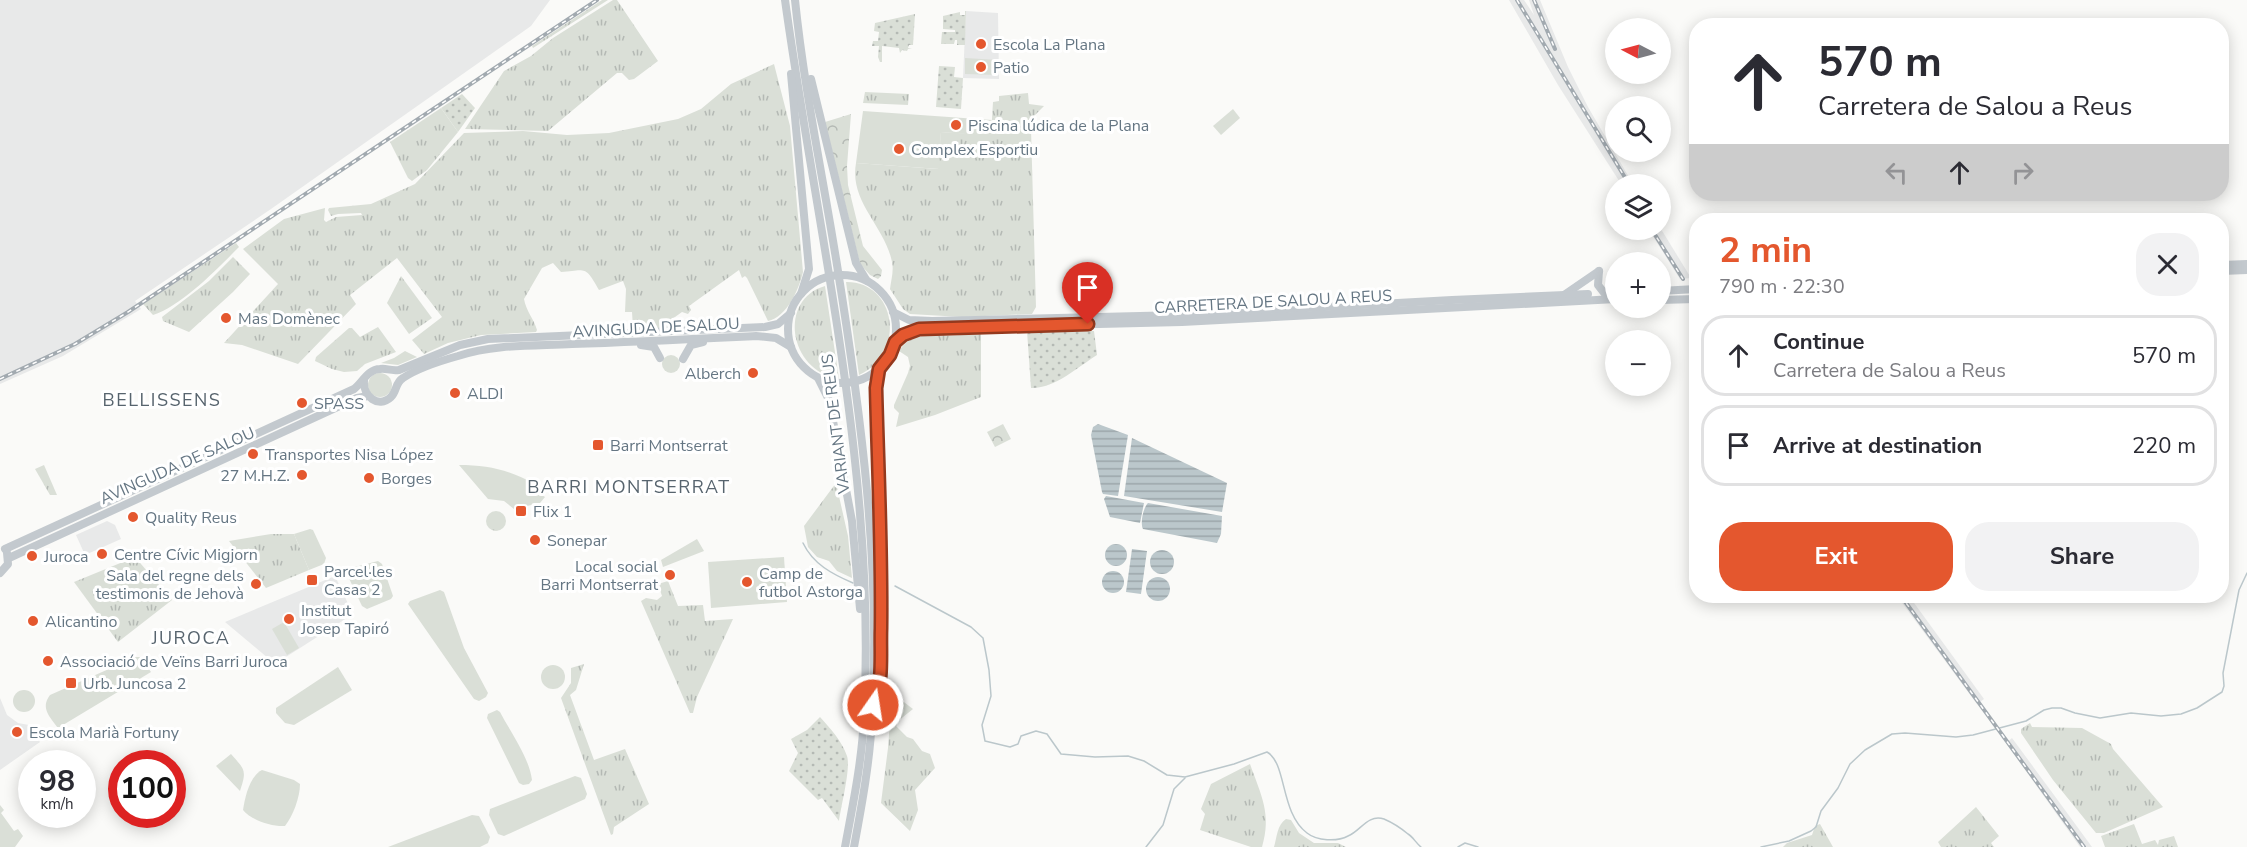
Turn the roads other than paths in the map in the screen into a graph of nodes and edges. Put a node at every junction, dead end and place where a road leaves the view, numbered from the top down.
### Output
1 (785, 0) edge
2 (795, 0) edge
3 (794, 31) junction
4 (2247, 264) edge
5 (2229, 265) edge
6 (2247, 270) edge
7 (2229, 271) edge
8 (867, 281) junction
9 (1689, 289) edge
10 (1671, 290) edge
11 (801, 294) junction
12 (1605, 294) joint
13 (1564, 295) junction
14 (1689, 297) edge
15 (1671, 298) edge
16 (1605, 300) edge
17 (894, 312) junction
18 (791, 313) junction
19 (932, 325) junction
20 (754, 332) junction
21 (724, 338) junction
22 (622, 342) junction
23 (895, 342) junction
24 (791, 347) junction
25 (660, 358) dead end
26 (683, 359) dead end
27 (879, 369) junction
28 (389, 371) junction
29 (818, 378) junction
30 (364, 381) junction
31 (396, 385) junction
32 (368, 396) junction
33 (3, 547) edge
34 (9, 558) junction
35 (0, 573) edge
36 (873, 705) junction
37 (859, 769) junction
38 (845, 847) edge
39 (854, 847) edge

1 - 3 highway, VARIANT DE REUS
2 - 3 highway, VARIANT DE REUS
3 - 8 highway
3 - 11 highway
3 - 36 highway, VARIANT DE REUS
3 - 37 highway, VARIANT DE REUS
4 - 5 highway
6 - 7 highway
8 - 11 main road
8 - 17 main road
9 - 10 highway
11 - 18 main road
12 - 13 highway
12 - 13 highway
13 - 19 highway
14 - 15 highway
16 - 19 highway, CARRETERA DE SALOU A REUS
17 - 19 main road
17 - 23 main road
18 - 20 main road
18 - 24 main road
19 - 23 main road
20 - 21 main road, AVINGUDA DE SALOU
20 - 24 main road
20 - 28 main road, AVINGUDA DE SALOU
21 - 22 main road, AVINGUDA DE SALOU
21 - 26 main road
22 - 25 main road
22 - 31 main road, AVINGUDA DE SALOU
23 - 27 main road
24 - 29 main road
27 - 29 main road
27 - 36 highway
28 - 30 main road
28 - 31 main road
29 - 37 highway
30 - 32 main road
30 - 33 main road
31 - 32 main road
32 - 34 main road, AVINGUDA DE SALOU
33 - 34 main road
34 - 35 main road
36 - 39 highway, VARIANT DE REUS
37 - 38 highway, VARIANT DE REUS

